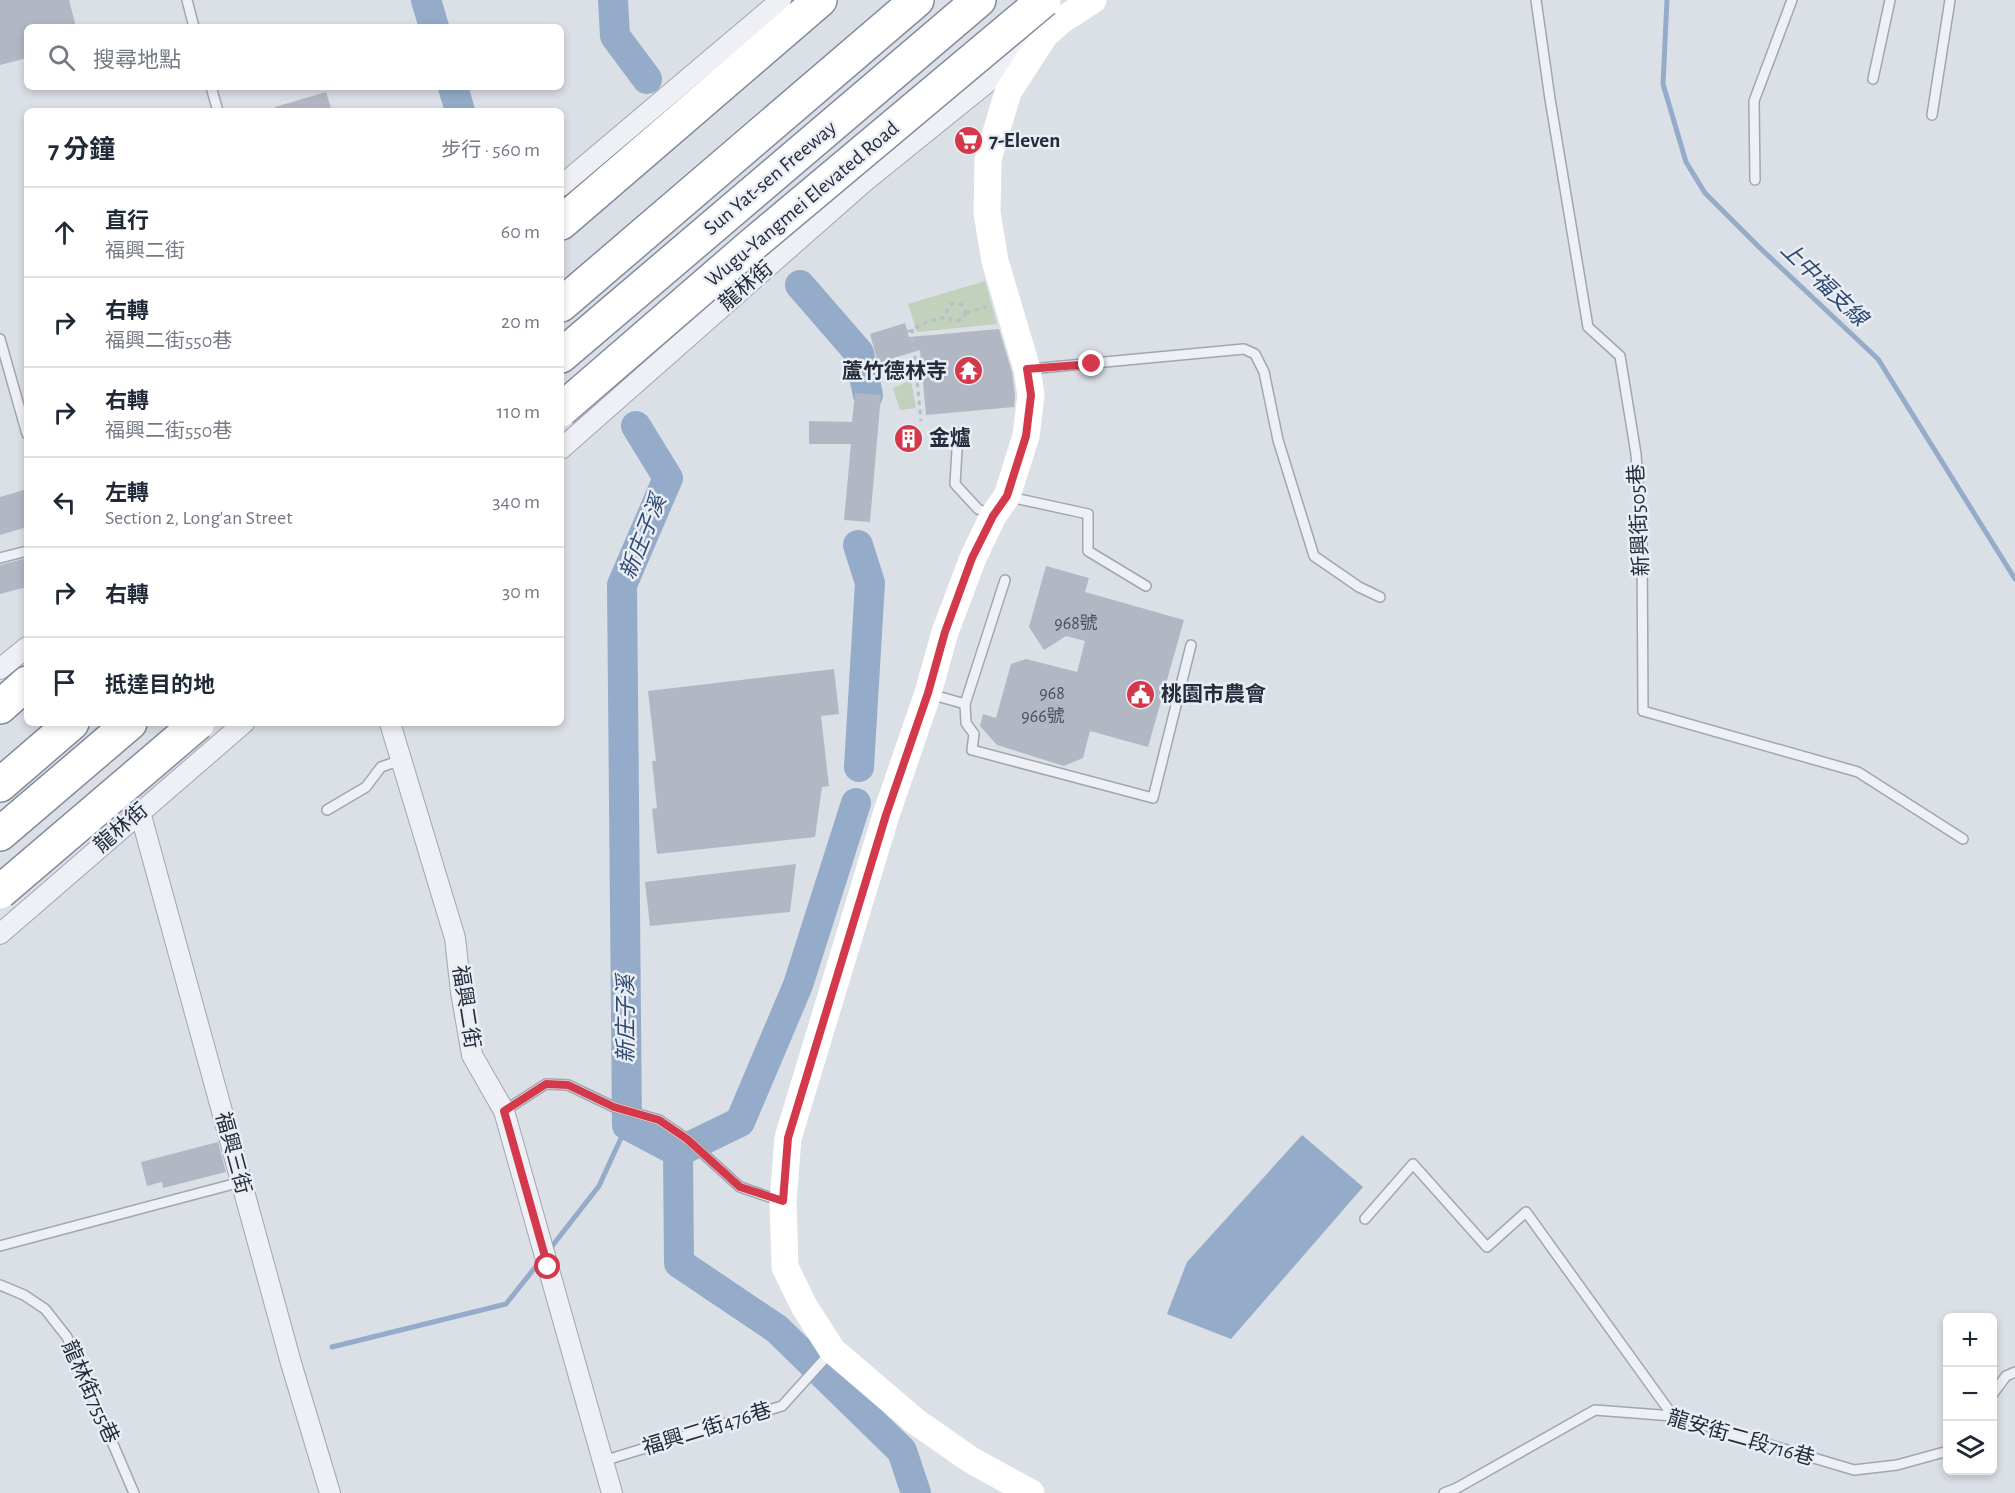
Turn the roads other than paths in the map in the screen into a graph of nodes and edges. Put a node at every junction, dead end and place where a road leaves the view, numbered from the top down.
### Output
1 (187, 0) edge
2 (781, 0) edge
3 (820, 0) edge
4 (917, 0) edge
5 (979, 0) edge
6 (1093, 0) edge
7 (1536, 0) edge
8 (1792, 0) edge
9 (1890, 0) edge
10 (1950, 0) edge
11 (1049, 19) edge
12 (193, 24) edge
13 (1872, 79) dead end
14 (212, 90) edge
15 (217, 108) edge
16 (1932, 115) dead end
17 (1755, 180) dead end
18 (564, 183) edge
19 (564, 220) edge
20 (564, 301) edge
21 (0, 339) edge
22 (564, 353) edge
23 (1027, 369) junction
24 (564, 407) edge
25 (24, 423) edge
26 (958, 433) dead end
27 (564, 446) edge
28 (1000, 506) junction
29 (24, 551) edge
30 (0, 558) edge
31 (1005, 580) dead end
32 (1146, 586) dead end
33 (1380, 597) dead end
34 (1191, 645) dead end
35 (24, 649) edge
36 (0, 669) edge
37 (24, 686) edge
38 (928, 693) junction
39 (965, 704) junction
40 (0, 707) edge
41 (126, 726) edge
42 (194, 726) edge
43 (240, 726) edge
44 (391, 726) edge
45 (60, 733) edge
46 (401, 760) junction
47 (75, 770) junction
48 (0, 774) edge
49 (0, 785) edge
50 (327, 810) dead end
51 (140, 812) junction
52 (0, 834) edge
53 (1964, 839) dead end
54 (0, 853) edge
55 (0, 892) edge
56 (0, 934) edge
57 (504, 1111) junction
58 (241, 1182) junction
59 (783, 1201) junction
60 (1365, 1219) dead end
61 (0, 1246) edge
62 (0, 1285) edge
63 (829, 1354) junction
64 (2015, 1372) edge
65 (1997, 1388) edge
66 (1673, 1416) junction
67 (1943, 1452) edge
68 (603, 1461) junction
69 (134, 1493) edge
70 (330, 1493) edge
71 (612, 1493) edge
72 (1031, 1493) edge
73 (1444, 1493) edge

1 - 12 lane
2 - 18 street
3 - 19 highway
4 - 20 highway, Sun Yat-sen Freeway
5 - 22 highway, Sun Yat-sen Freeway
6 - 11 street
7 - 53 lane, 新興街505巷
8 - 17 lane
9 - 13 lane
10 - 16 lane
11 - 23 street
11 - 24 highway, Wugu-Yangmei Elevated Road, bridge
11 - 27 street, 龍林街
14 - 15 lane
21 - 25 lane
23 - 28 street
23 - 33 lane
26 - 28 lane
28 - 32 lane
28 - 38 street
29 - 30 lane
31 - 39 lane
34 - 39 lane
35 - 36 street
37 - 40 highway
38 - 39 lane
38 - 59 street
41 - 47 highway
42 - 55 highway, bridge
43 - 51 street, 龍林街
44 - 46 street, 福興二街
45 - 48 highway
45 - 49 highway
46 - 50 lane
46 - 57 street, 福興二街
47 - 52 highway
47 - 54 highway
51 - 56 street, 龍林街
51 - 58 street, 福興三街
57 - 59 lane
57 - 68 street, 福興二街
58 - 61 lane
58 - 70 street, 福興三街
59 - 63 street
60 - 66 lane
62 - 69 lane, 龍林街755巷
63 - 68 lane, 福興二街476巷
63 - 72 street
64 - 65 lane
66 - 67 lane, 龍安街二段716巷
66 - 73 lane, 龍安街二段716巷
68 - 71 street, 福興二街

